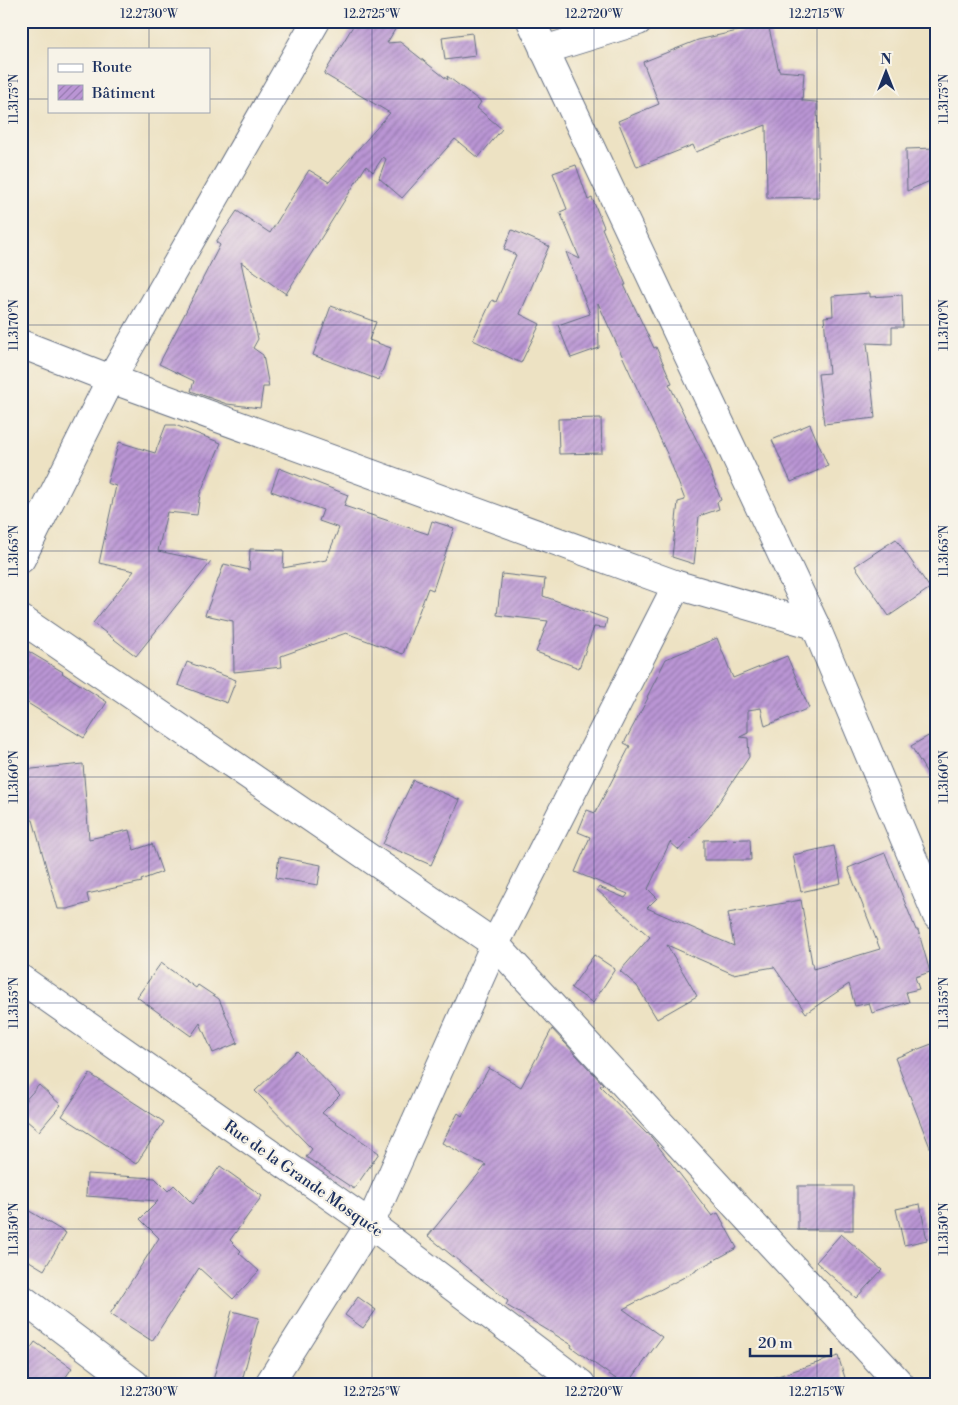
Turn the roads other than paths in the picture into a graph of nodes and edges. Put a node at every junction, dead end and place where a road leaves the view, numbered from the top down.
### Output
1 (316, 21) edge
2 (531, 21) edge
3 (638, 21) edge
4 (544, 50) junction
5 (21, 344) edge
6 (111, 378) junction
7 (21, 559) edge
8 (677, 584) junction
9 (21, 619) edge
10 (815, 625) junction
11 (937, 916) edge
12 (495, 944) junction
13 (21, 979) edge
14 (370, 1224) junction
15 (21, 1298) edge
16 (136, 1384) edge
17 (269, 1384) edge
18 (581, 1384) edge
19 (900, 1384) edge

1 - 6 street
2 - 4 street
3 - 4 street
4 - 10 street
5 - 6 street
6 - 7 street
6 - 8 street
8 - 10 street
8 - 12 street
9 - 12 street
10 - 11 street
12 - 14 street
12 - 19 street
13 - 14 street, Rue de la Grande Mosquée
14 - 17 street
14 - 18 street, Rue de la Grande Mosquée
15 - 16 street

